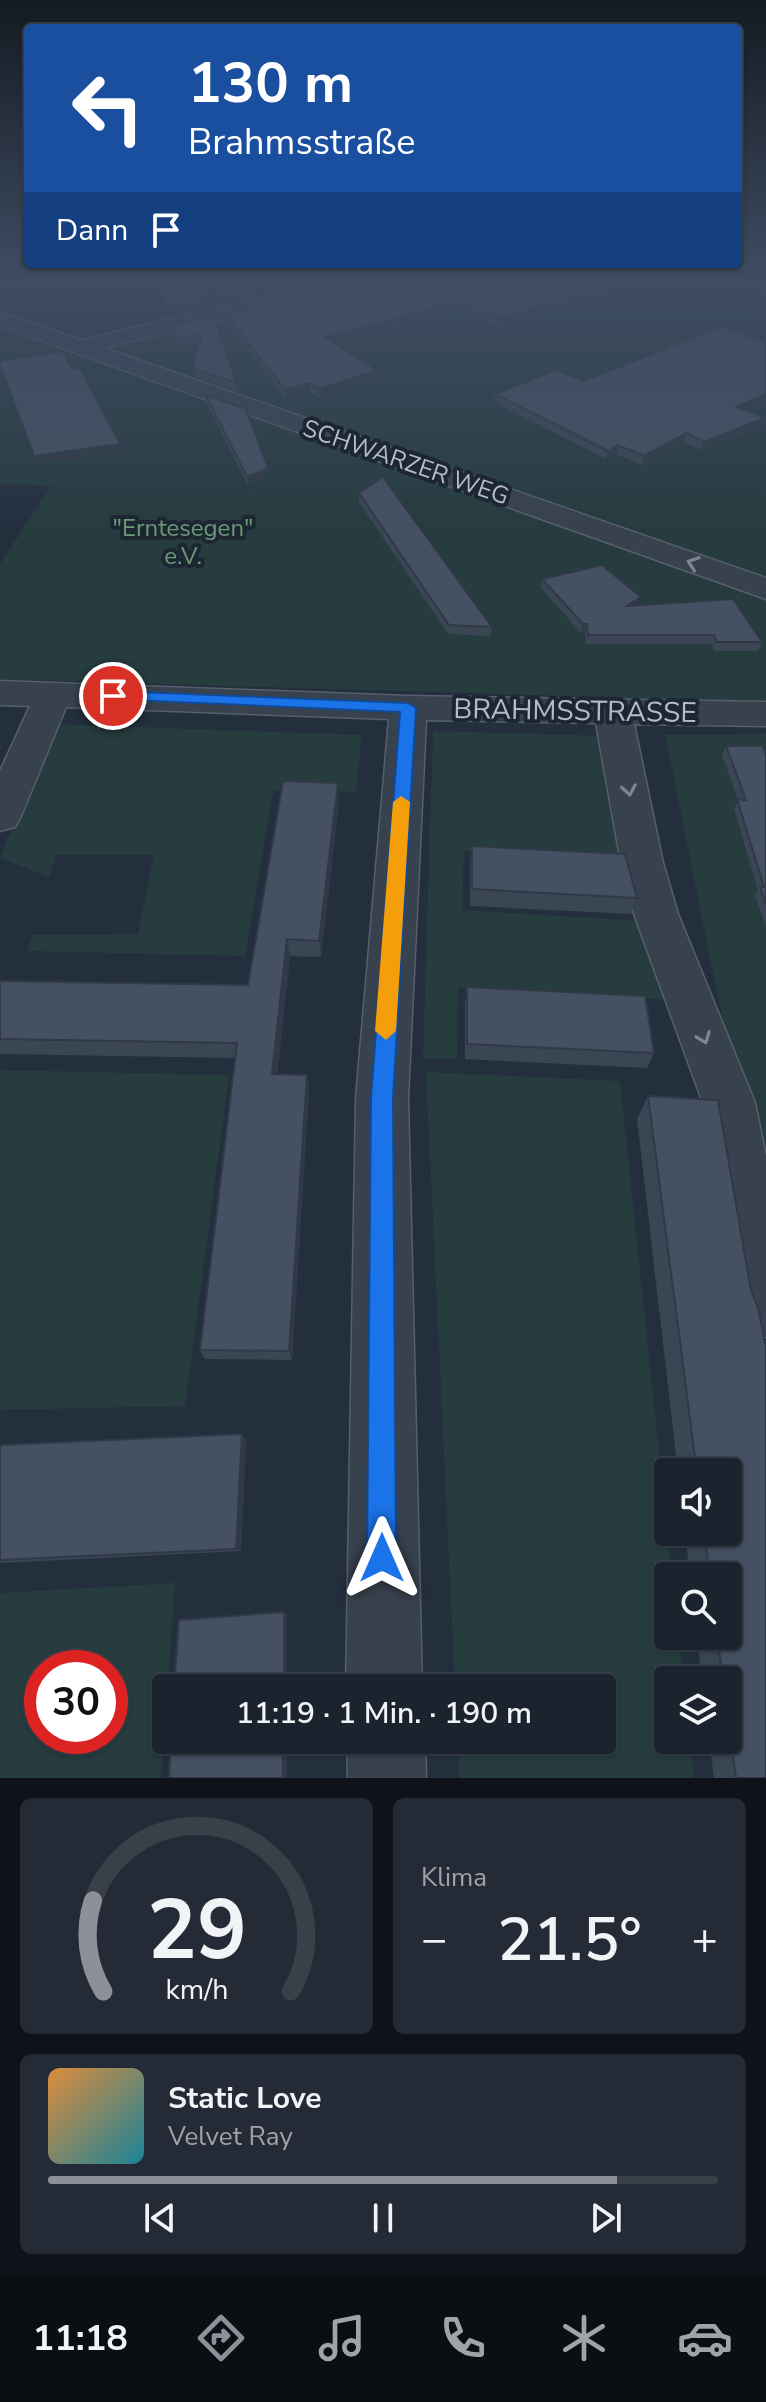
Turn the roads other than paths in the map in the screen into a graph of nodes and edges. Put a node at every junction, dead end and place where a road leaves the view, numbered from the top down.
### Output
1 (127, 364) edge
2 (766, 589) edge
3 (0, 693) edge
4 (54, 693) junction
5 (408, 708) junction
6 (613, 713) junction
7 (766, 714) edge
8 (0, 816) edge
9 (766, 1307) edge
10 (384, 1674) edge
11 (386, 1754) edge
12 (387, 1778) edge

2 -> 1 street, SCHWARZER WEG
3 - 4 street, BRAHMSSTRASSE
4 - 5 street, BRAHMSSTRASSE
4 - 8 street
5 - 6 street, BRAHMSSTRASSE
5 - 10 street
6 - 7 street, BRAHMSSTRASSE
6 -> 9 street
11 - 12 street

